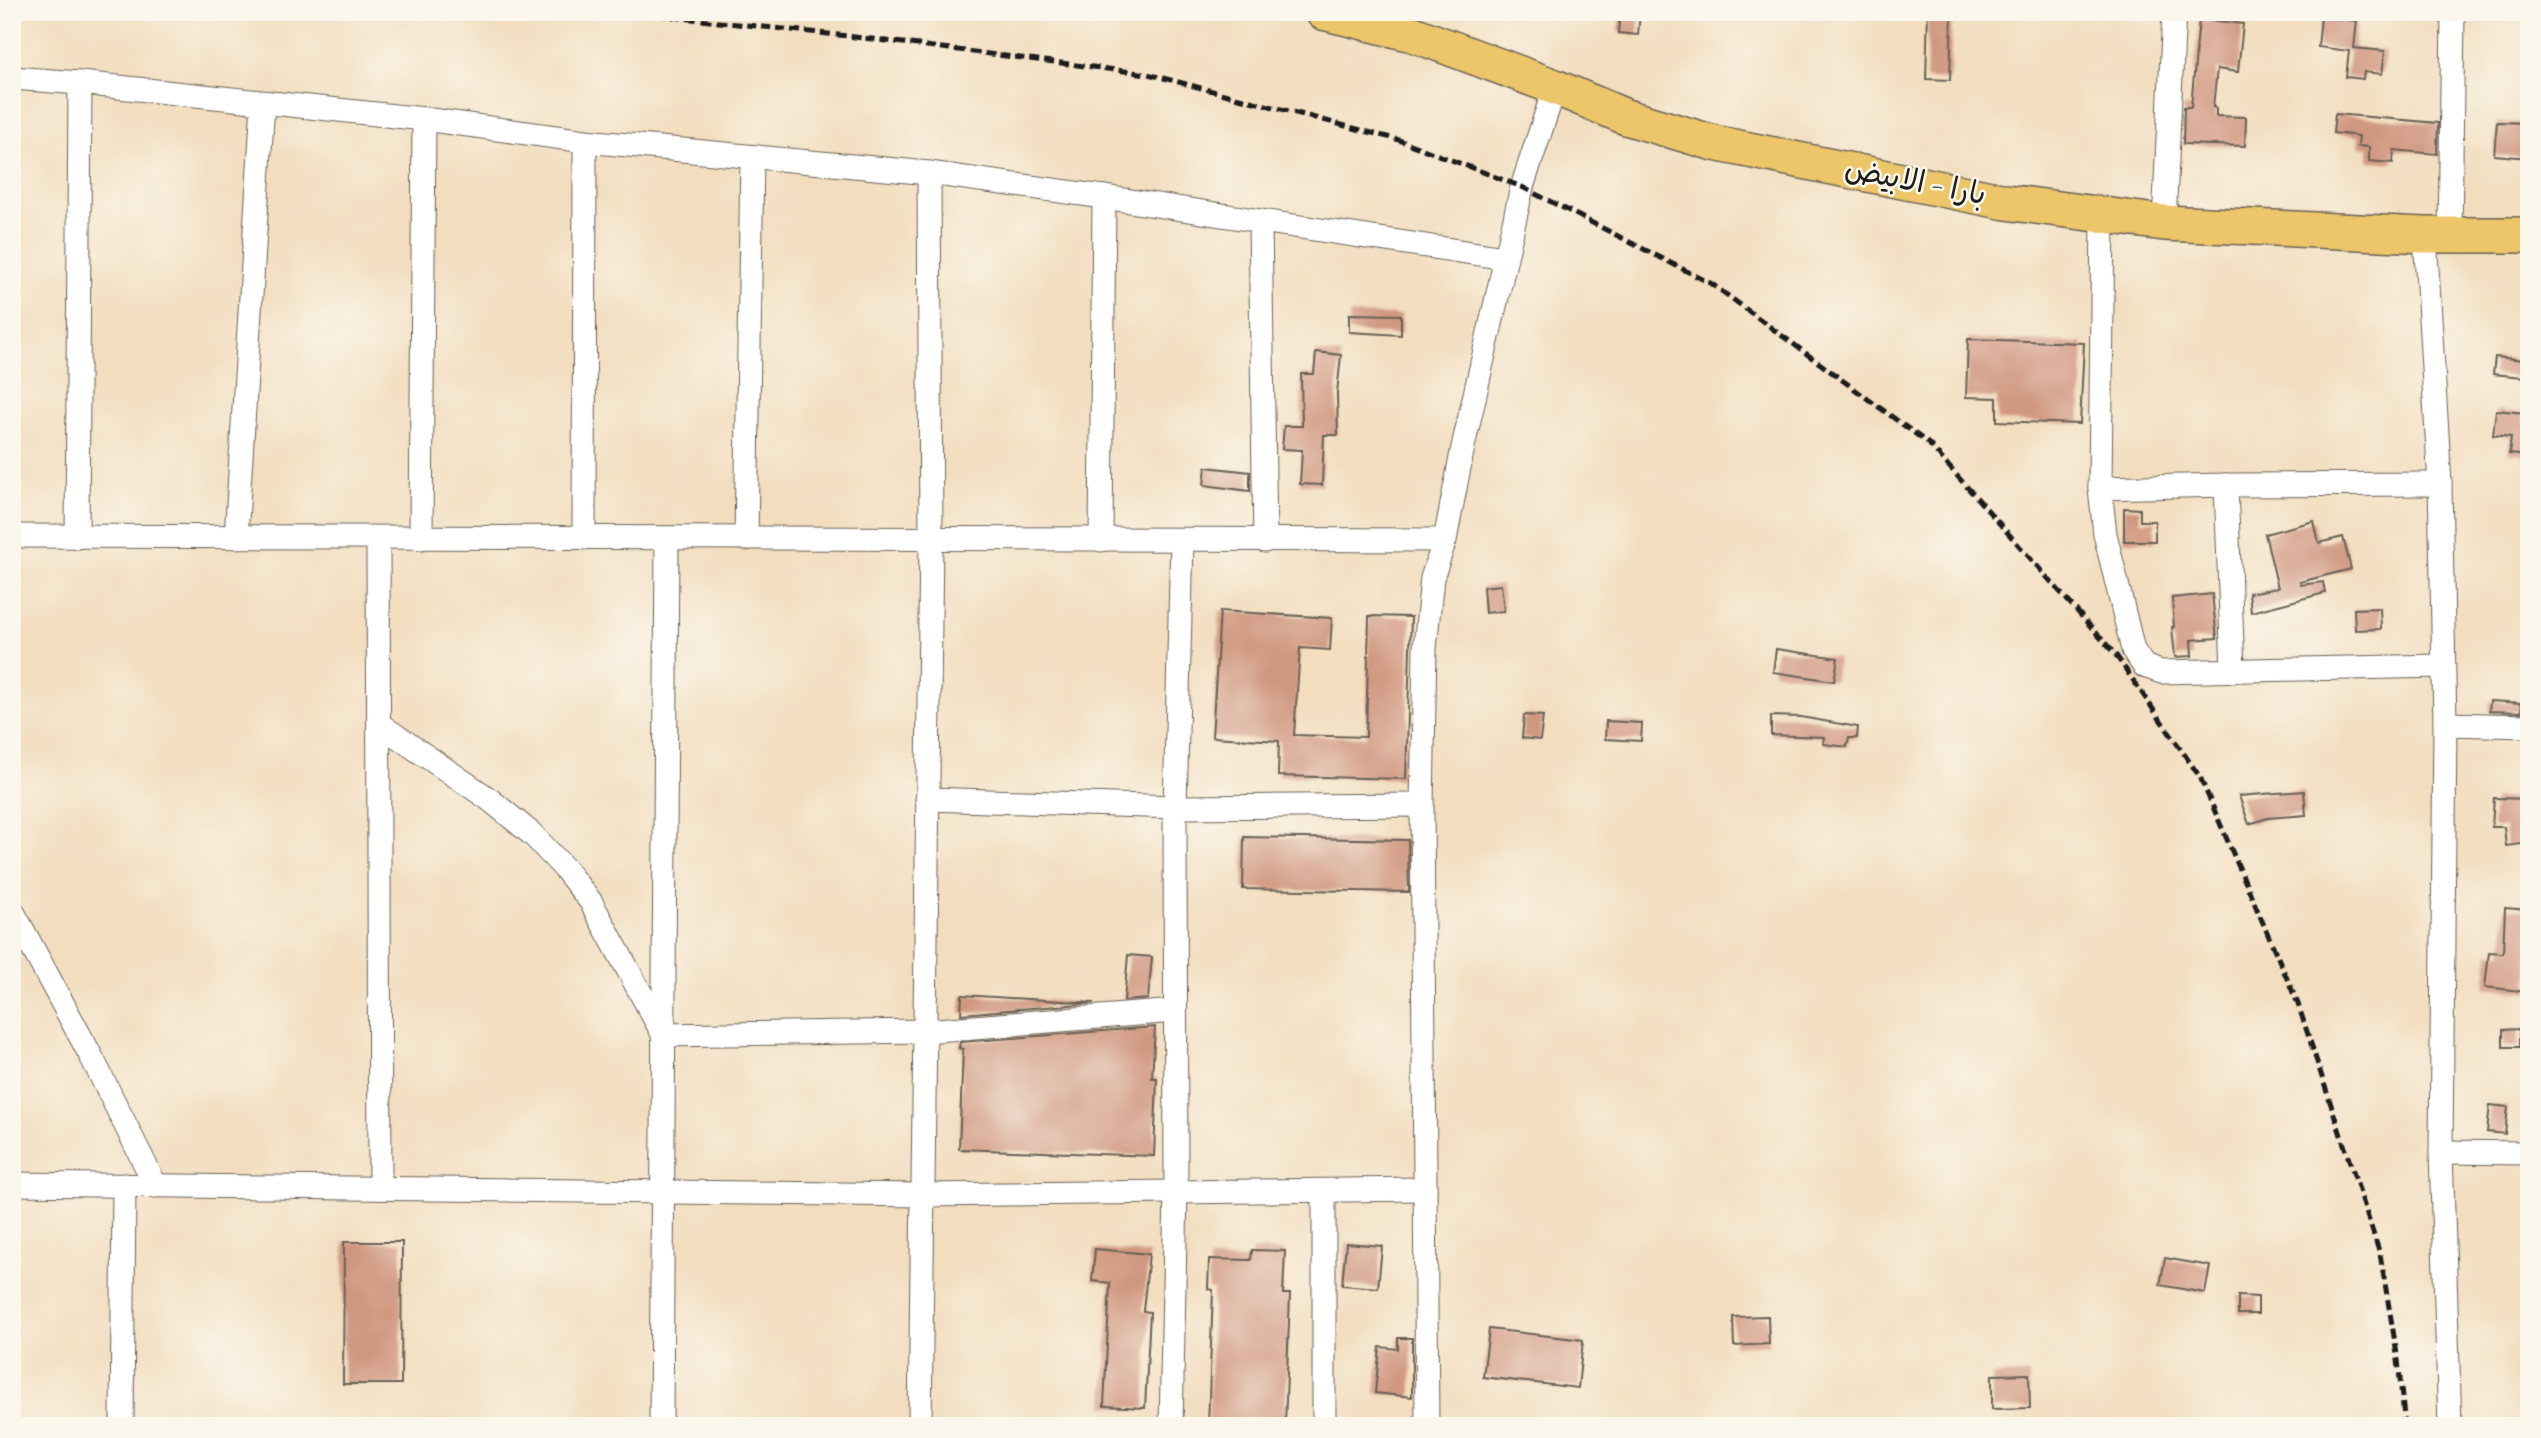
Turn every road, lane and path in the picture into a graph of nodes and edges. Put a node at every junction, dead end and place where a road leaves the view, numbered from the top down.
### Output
1 (1323, 12) edge
2 (2174, 12) edge
3 (2453, 12) edge
4 (12, 78) edge
5 (80, 83) junction
6 (1555, 87) junction
7 (263, 103) junction
8 (424, 119) junction
9 (585, 141) junction
10 (752, 157) junction
11 (929, 173) junction
12 (1104, 197) junction
13 (2103, 215) junction
14 (1260, 222) junction
15 (2164, 223) junction
16 (2529, 234) edge
17 (2438, 235) junction
18 (1505, 258) junction
19 (2440, 484) junction
20 (2226, 485) junction
21 (2100, 488) junction
22 (12, 536) edge
23 (77, 537) junction
24 (236, 537) junction
25 (378, 538) junction
26 (421, 538) junction
27 (584, 538) junction
28 (667, 539) junction
29 (746, 539) junction
30 (931, 540) junction
31 (1101, 540) junction
32 (1182, 540) junction
33 (1445, 540) junction
34 (1265, 541) junction
35 (2442, 666) junction
36 (2233, 671) junction
37 (379, 724) junction
38 (2445, 724) junction
39 (2529, 726) edge
40 (927, 799) junction
41 (1422, 805) junction
42 (1175, 807) junction
43 (12, 910) edge
44 (1175, 1011) junction
45 (924, 1031) junction
46 (663, 1035) junction
47 (2441, 1152) junction
48 (2529, 1153) edge
49 (12, 1184) edge
50 (124, 1185) junction
51 (156, 1186) junction
52 (380, 1188) junction
53 (1425, 1189) junction
54 (1324, 1191) junction
55 (663, 1192) junction
56 (1176, 1192) junction
57 (924, 1195) junction
58 (122, 1426) edge
59 (661, 1426) edge
60 (920, 1426) edge
61 (1171, 1426) edge
62 (1324, 1426) edge
63 (1427, 1426) edge
64 (2450, 1426) edge

1 - 6 main road, بارا - الابيض
2 - 15 street
3 - 17 street
4 - 5 street
5 - 7 street
5 - 23 street
6 - 13 main road, بارا - الابيض
6 - 18 street
7 - 8 street
7 - 24 street
8 - 9 street
8 - 26 street
9 - 10 street
9 - 27 street
10 - 11 street
10 - 29 street
11 - 12 street
11 - 30 street
12 - 14 street
12 - 31 street
13 - 15 main road, بارا - الابيض
13 - 21 street
14 - 18 street
14 - 34 street
15 - 17 main road, بارا - الابيض
16 - 17 main road, بارا - الابيض
17 - 19 street
18 - 33 street
19 - 20 street
19 - 35 street
20 - 21 street
20 - 36 street
21 - 36 street
22 - 23 street
23 - 24 street
24 - 25 street
25 - 26 street
25 - 37 street
26 - 27 street
27 - 28 street
28 - 29 street
28 - 46 street
29 - 30 street
30 - 31 street
30 - 40 street
31 - 32 street
32 - 34 street
32 - 42 street
33 - 34 street
33 - 41 street
35 - 36 street
35 - 38 street
37 - 46 street
37 - 52 street
38 - 39 street
38 - 47 street
40 - 42 street
40 - 45 street
41 - 42 street
41 - 53 street
42 - 44 street
43 - 51 street
44 - 45 street
44 - 56 street
45 - 46 street
45 - 57 street
46 - 55 street
47 - 48 street
47 - 64 street
49 - 50 street
50 - 51 street
50 - 58 street
51 - 52 street
52 - 55 street
53 - 54 street
53 - 63 street
54 - 56 street
54 - 62 street
55 - 57 street
55 - 59 street
56 - 57 street
56 - 61 street
57 - 60 street

